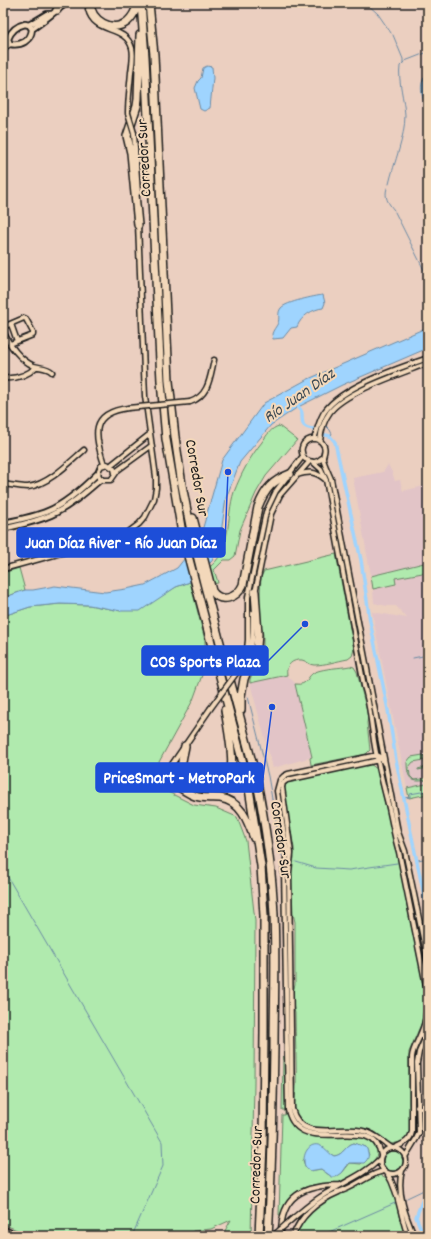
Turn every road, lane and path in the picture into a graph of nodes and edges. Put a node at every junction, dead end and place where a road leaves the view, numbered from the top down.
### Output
1 (62, 3) edge
2 (68, 3) edge
3 (89, 3) edge
4 (149, 3) edge
5 (152, 3) edge
6 (140, 4) edge
7 (54, 12) junction
8 (31, 27) junction
9 (151, 28) junction
10 (9, 42) junction
11 (3, 43) edge
12 (3, 49) edge
13 (138, 225) junction
14 (11, 324) junction
15 (3, 327) edge
16 (3, 331) edge
17 (17, 341) junction
18 (10, 344) junction
19 (214, 360) dead end
20 (426, 361) edge
21 (36, 367) junction
22 (52, 372) dead end
23 (428, 372) edge
24 (3, 378) edge
25 (150, 434) junction
26 (314, 439) junction
27 (320, 441) junction
28 (138, 444) junction
29 (152, 446) junction
30 (84, 450) dead end
31 (143, 452) junction
32 (303, 456) junction
33 (322, 458) junction
34 (311, 462) junction
35 (104, 464) junction
36 (111, 465) junction
37 (98, 473) junction
38 (115, 473) junction
39 (293, 474) junction
40 (101, 479) junction
41 (326, 480) junction
42 (3, 484) edge
43 (3, 523) edge
44 (3, 529) edge
45 (344, 545) junction
46 (341, 561) junction
47 (3, 569) edge
48 (350, 576) junction
49 (206, 581) junction
50 (255, 592) junction
51 (244, 662) junction
52 (222, 682) junction
53 (241, 720) junction
54 (185, 746) junction
55 (382, 746) junction
56 (378, 758) junction
57 (386, 767) junction
58 (164, 776) joint
59 (260, 858) junction
60 (419, 919) junction
61 (416, 934) junction
62 (425, 947) junction
63 (428, 962) edge
64 (427, 1020) edge
65 (428, 1032) edge
66 (424, 1041) junction
67 (412, 1100) junction
68 (418, 1108) junction
69 (428, 1109) edge
70 (413, 1116) junction
71 (393, 1148) junction
72 (380, 1157) junction
73 (405, 1157) junction
74 (403, 1169) junction
75 (385, 1172) junction
76 (341, 1184) junction
77 (339, 1192) junction
78 (324, 1194) junction
79 (3, 1229) edge
80 (19, 1236) edge
81 (259, 1236) edge
82 (268, 1236) edge
83 (273, 1236) edge
84 (281, 1236) edge
85 (293, 1236) edge
86 (408, 1236) edge
87 (414, 1236) edge

1 - 7 highway
2 - 7 street
3 - 6 highway
3 - 13 street, bridge
4 - 9 highway, Corredor Sur
5 - 9 highway
6 - 13 highway
6 - 52 highway, Corredor Sur
7 - 8 street
8 - 10 street
8 - 10 street
9 - 49 highway, Corredor Sur
10 - 11 street
10 - 12 street
13 - 25 street
14 - 15 street
14 - 17 street
14 - 17 street
16 - 18 street
17 - 18 street
18 - 21 street
19 - 35 street, bridge
20 - 23 street
20 - 26 street
20 - 27 street
21 - 22 street
21 - 24 street
25 - 28 street
25 - 29 street
26 - 27 street
26 - 32 street
27 - 33 street
28 - 31 street
28 - 36 street
29 - 31 street
29 - 47 street
30 - 42 street
31 - 38 street
32 - 34 street
32 - 39 street
33 - 34 street
33 - 45 street
34 - 39 street
34 - 41 street
35 - 36 street
35 - 37 street
36 - 38 street
37 - 40 street
37 - 43 street
38 - 40 street
39 - 41 street
39 - 49 highway
39 - 50 street
39 - 51 street
40 - 44 street
41 - 46 street
45 - 46 street
45 - 48 street
46 - 48 street
46 - 56 street
48 - 55 street
49 - 53 highway, Corredor Sur
50 - 51 street
50 - 53 highway
51 - 54 street, bridge
52 - 54 highway
52 - 59 highway, Corredor Sur
53 - 82 highway, Corredor Sur
54 - 58 street
55 - 56 street
55 - 57 street
56 - 57 street
56 - 61 street
56 - 71 street
56 - 72 street
57 - 60 street
58 - 59 highway
59 - 81 highway, Corredor Sur
60 - 61 street
60 - 62 street
61 - 62 street
61 - 64 street
62 - 63 street
64 - 66 street
64 - 67 street
65 - 66 street
66 - 68 street
67 - 68 street
67 - 70 street
68 - 69 street
68 - 70 street
68 - 73 street
70 - 71 street
71 - 72 street
71 - 73 street
72 - 75 street
72 - 76 street
73 - 74 street
74 - 75 street
74 - 87 street
75 - 77 street
75 - 86 street
76 - 78 street
76 - 84 street
77 - 78 street
77 - 85 street
78 - 83 street, bridge
79 - 80 street

